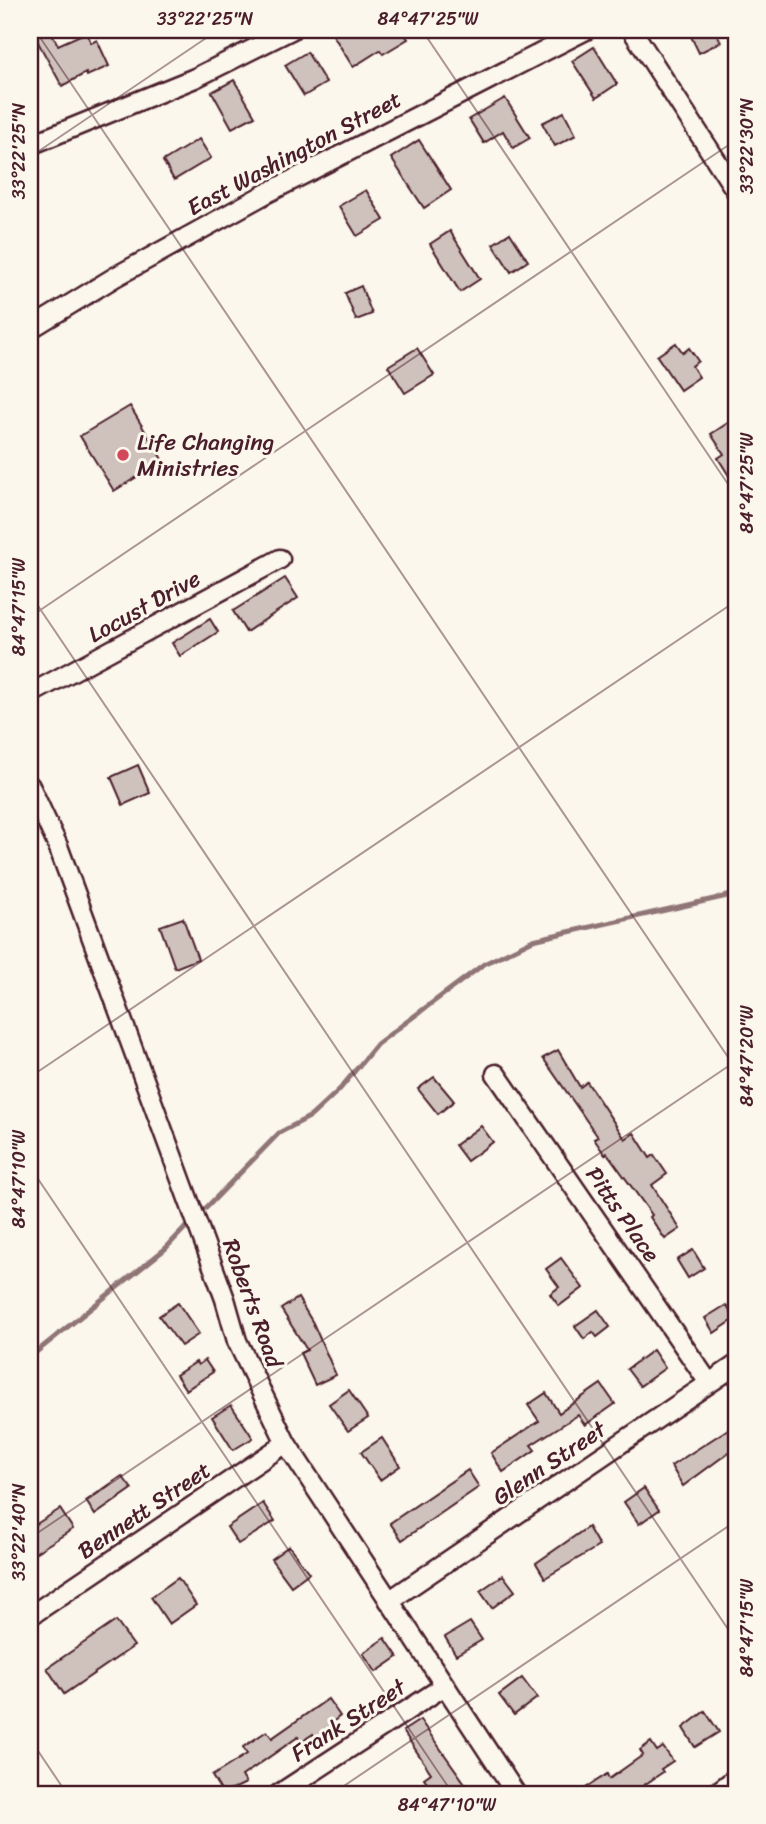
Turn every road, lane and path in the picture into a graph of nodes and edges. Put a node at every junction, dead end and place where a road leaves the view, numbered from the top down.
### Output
1 (291, 30) edge
2 (586, 30) edge
3 (632, 30) edge
4 (30, 145) edge
5 (736, 191) edge
6 (30, 329) edge
7 (280, 559) dead end
8 (30, 694) edge
9 (30, 786) edge
10 (496, 1074) dead end
11 (736, 1365) edge
12 (709, 1383) junction
13 (286, 1443) junction
14 (389, 1601) junction
15 (30, 1616) edge
16 (443, 1687) junction
17 (736, 1778) edge
18 (279, 1794) edge
19 (516, 1794) edge
20 (715, 1794) edge

1 - 4 street
2 - 6 street, East Washington Street
3 - 5 street
7 - 8 street, Locust Drive
9 - 13 street, Roberts Road
10 - 12 street, Pitts Place
11 - 12 street, Glenn Street
12 - 14 street, Glenn Street
13 - 14 street, Roberts Road
13 - 15 street, Bennett Street
14 - 16 street, Roberts Road
16 - 18 street, Frank Street
16 - 19 street, Roberts Road
17 - 20 street

